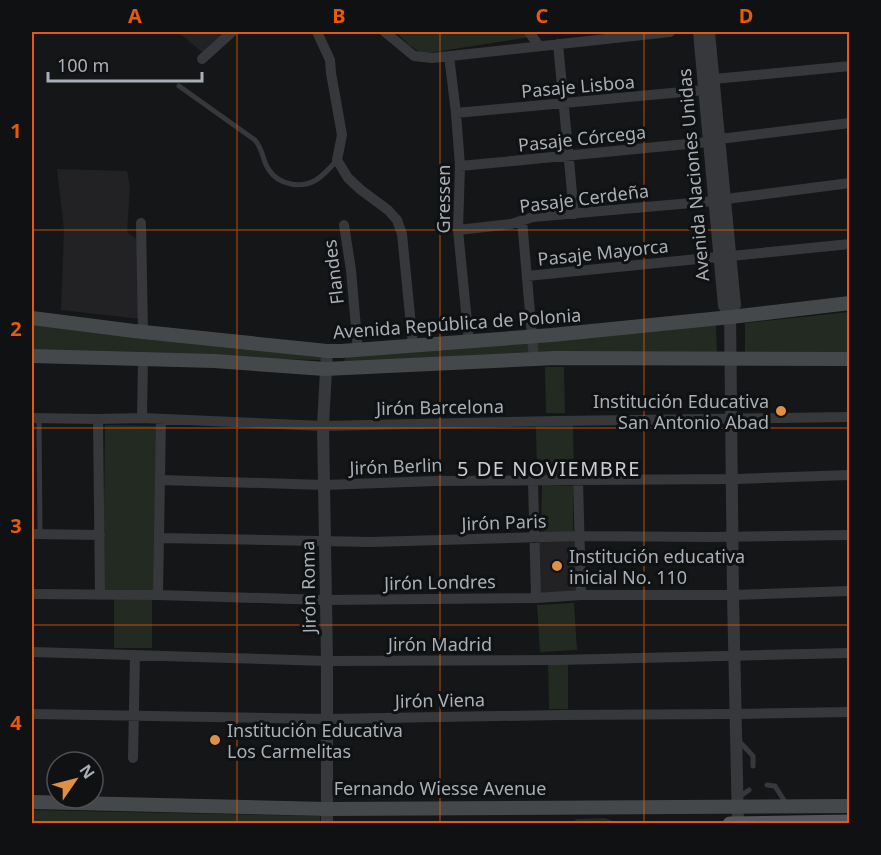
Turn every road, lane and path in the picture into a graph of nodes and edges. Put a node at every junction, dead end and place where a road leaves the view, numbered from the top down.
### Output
1 (232, 32) edge
2 (316, 32) edge
3 (385, 32) edge
4 (529, 32) edge
5 (670, 32) edge
6 (699, 32) edge
7 (709, 32) edge
8 (558, 44) junction
9 (539, 46) junction
10 (449, 56) junction
11 (202, 59) dead end
12 (849, 66) edge
13 (714, 79) junction
14 (179, 86) dead end
15 (704, 90) junction
16 (564, 104) junction
17 (456, 113) junction
18 (849, 123) edge
19 (714, 140) junction
20 (569, 156) junction
21 (337, 160) junction
22 (460, 166) junction
23 (849, 183) edge
24 (720, 200) junction
25 (574, 214) junction
26 (522, 220) junction
27 (141, 223) dead end
28 (344, 225) dead end
29 (458, 230) junction
30 (849, 244) edge
31 (724, 256) junction
32 (527, 276) junction
33 (849, 303) edge
34 (730, 314) junction
35 (32, 318) edge
36 (143, 332) junction
37 (526, 337) junction
38 (469, 342) junction
39 (413, 346) junction
40 (327, 351) junction
41 (358, 351) junction
42 (32, 356) edge
43 (143, 359) junction
44 (529, 359) junction
45 (732, 359) junction
46 (849, 359) edge
47 (325, 369) junction
48 (849, 417) edge
49 (35, 418) edge
50 (142, 418) junction
51 (732, 418) junction
52 (98, 419) junction
53 (161, 419) junction
54 (323, 426) junction
55 (849, 475) edge
56 (578, 479) junction
57 (733, 479) junction
58 (160, 480) junction
59 (533, 481) junction
60 (324, 485) junction
61 (36, 534) edge
62 (100, 535) junction
63 (849, 535) edge
64 (579, 536) junction
65 (733, 536) junction
66 (159, 538) junction
67 (534, 538) junction
68 (326, 542) junction
69 (849, 591) edge
70 (32, 594) edge
71 (100, 595) junction
72 (158, 595) junction
73 (733, 595) junction
74 (581, 596) junction
75 (536, 598) junction
76 (326, 600) junction
77 (32, 652) edge
78 (849, 653) edge
79 (135, 655) junction
80 (734, 655) junction
81 (327, 661) junction
82 (849, 712) edge
83 (32, 714) edge
84 (737, 714) junction
85 (134, 715) junction
86 (327, 719) junction
87 (737, 740) junction
88 (133, 758) dead end
89 (753, 766) dead end
90 (767, 785) dead end
91 (749, 790) dead end
92 (32, 802) edge
93 (738, 802) junction
94 (788, 806) junction
95 (849, 806) edge
96 (327, 808) junction
97 (849, 822) edge
98 (738, 823) edge
99 (327, 824) edge
100 (730, 824) edge

1 - 11 street
2 - 21 street
3 - 10 street
4 - 9 street
5 - 8 street
6 - 15 street, Avenida Naciones Unidas
7 - 13 street, Avenida Naciones Unidas
8 - 9 street
8 - 16 street
9 - 10 street
10 - 17 street, Gressen
12 - 13 street
13 - 19 street, Avenida Naciones Unidas
14 - 21 lane
15 - 16 street, Pasaje Lisboa
15 - 19 street, Avenida Naciones Unidas
16 - 17 street, Pasaje Lisboa
16 - 20 street
17 - 22 street, Gressen
18 - 19 street, Pasaje Córcega
19 - 20 street, Pasaje Córcega
19 - 24 street, Avenida Naciones Unidas
20 - 22 street, Pasaje Córcega
20 - 25 street
21 - 39 street
22 - 29 street, Gressen
23 - 24 street, Pasaje Cerdeña
24 - 25 street, Pasaje Cerdeña
24 - 31 street, Avenida Naciones Unidas
25 - 26 street, Pasaje Cerdeña
26 - 29 street, Pasaje Cerdeña
26 - 32 street
27 - 36 street
28 - 41 street, Flandes
29 - 38 street, Gressen
30 - 31 street, Pasaje Mayorca
31 - 32 street, Pasaje Mayorca
31 - 34 street, Avenida Naciones Unidas
32 - 37 street
33 - 34 main road, Avenida República de Polonia
34 - 37 main road, Avenida República de Polonia
34 - 45 street, Avenida Naciones Unidas
35 - 36 main road, Avenida República de Polonia
36 - 40 main road, Avenida República de Polonia
37 - 38 main road, Avenida República de Polonia
37 - 44 main road
38 - 39 main road, Avenida República de Polonia
39 - 41 main road, Avenida República de Polonia
40 - 41 main road, Avenida República de Polonia
40 - 47 street, Jirón Roma
42 - 43 main road, Avenida República de Polonia
43 - 47 main road, Avenida República de Polonia
43 - 50 street
44 - 45 main road, Avenida República de Polonia
44 - 47 main road, Avenida República de Polonia
45 - 46 main road, Avenida República de Polonia
45 - 51 street, Avenida Naciones Unidas
47 - 54 street, Jirón Roma
48 - 51 street, Jirón Barcelona
49 - 52 street, Jirón Barcelona
49 - 61 lane
50 - 52 street, Jirón Barcelona
50 - 53 street, Jirón Barcelona
51 - 54 street, Jirón Barcelona
51 - 57 street, Avenida Naciones Unidas
52 - 62 street
53 - 54 street, Jirón Barcelona
53 - 58 street
54 - 60 street, Jirón Roma
55 - 57 street, Jirón Berlin
56 - 57 street, Jirón Berlin
56 - 59 street, Jirón Berlin
56 - 64 street
57 - 65 street, Avenida Naciones Unidas
58 - 60 street, Jirón Berlin
58 - 66 street
59 - 60 street, Jirón Berlin
59 - 67 street
60 - 68 street, Jirón Roma
61 - 62 street
62 - 71 street
63 - 65 street, Jirón Paris
64 - 65 street, Jirón Paris
64 - 67 street, Jirón Paris
64 - 74 street
65 - 73 street, Avenida Naciones Unidas
66 - 68 street, Jirón Paris
66 - 72 street
67 - 68 street, Jirón Paris
67 - 75 street
68 - 76 street, Jirón Roma
69 - 73 street, Jirón Londres
70 - 71 street, Jirón Londres
71 - 72 street, Jirón Londres
72 - 76 street, Jirón Londres
73 - 74 street, Jirón Londres
73 - 80 street, Avenida Naciones Unidas
74 - 75 street, Jirón Londres
75 - 76 street, Jirón Londres
76 - 81 street, Jirón Roma
77 - 79 street, Jirón Madrid
78 - 80 street, Jirón Madrid
79 - 81 street, Jirón Madrid
79 - 85 street
80 - 81 street, Jirón Madrid
80 - 84 street, Avenida Naciones Unidas
81 - 86 street, Jirón Roma
82 - 84 street, Jirón Viena
83 - 85 street, Jirón Viena
84 - 86 street, Jirón Viena
84 - 87 street, Avenida Naciones Unidas
85 - 86 street, Jirón Viena
85 - 88 street
86 - 96 street, Jirón Roma
87 - 89 lane
87 - 93 street, Avenida Naciones Unidas
90 - 94 lane
91 - 93 lane
92 - 96 main road, Fernando Wiesse Avenue
93 - 94 main road, Fernando Wiesse Avenue
93 - 96 main road, Fernando Wiesse Avenue
93 - 98 street, Avenida Naciones Unidas
94 - 95 main road, Fernando Wiesse Avenue
96 - 99 street, Jirón Roma
97 - 98 main road
98 - 100 main road

